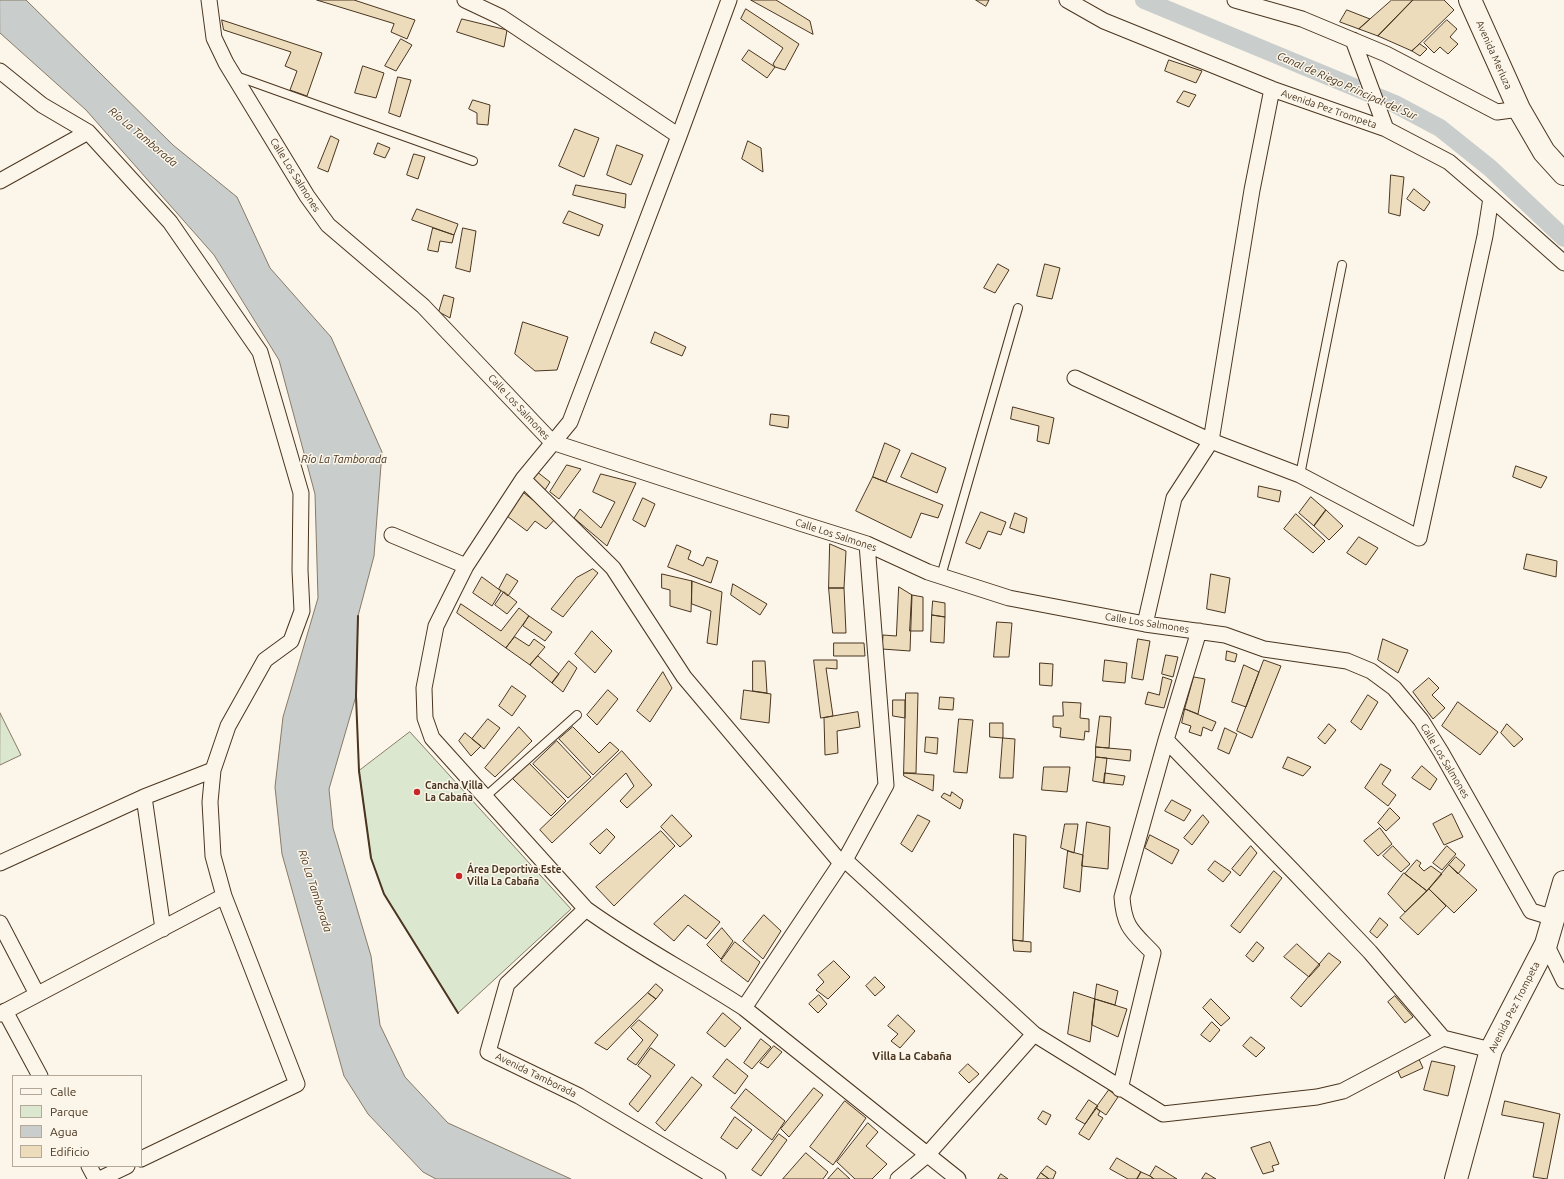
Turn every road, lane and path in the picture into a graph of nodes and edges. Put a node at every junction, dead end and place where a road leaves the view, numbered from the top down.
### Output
1 (209, 0) edge
2 (465, 0) edge
3 (729, 0) edge
4 (1067, 0) edge
5 (1235, 0) edge
6 (1470, 0) edge
7 (1355, 45) junction
8 (0, 71) edge
9 (234, 75) junction
10 (1272, 89) junction
11 (1518, 109) junction
12 (1386, 129) junction
13 (88, 132) junction
14 (679, 136) junction
15 (473, 161) dead end
16 (1564, 174) edge
17 (0, 181) edge
18 (1491, 198) junction
19 (1564, 263) edge
20 (1342, 265) dead end
21 (1018, 308) dead end
22 (1075, 378) dead end
23 (1211, 441) junction
24 (552, 442) junction
25 (1300, 475) junction
26 (523, 479) junction
27 (392, 535) dead end
28 (867, 544) junction
29 (466, 566) junction
30 (941, 576) junction
31 (1145, 624) junction
32 (1199, 631) junction
33 (577, 715) dead end
34 (1166, 740) junction
35 (213, 770) junction
36 (144, 797) junction
37 (485, 798) junction
38 (843, 862) junction
39 (0, 863) edge
40 (1564, 882) edge
41 (224, 896) junction
42 (586, 909) junction
43 (1554, 918) junction
44 (0, 923) edge
45 (163, 929) junction
46 (1555, 946) edge
47 (1564, 981) edge
48 (37, 994) junction
49 (744, 1008) junction
50 (2, 1013) edge
51 (1034, 1034) junction
52 (1443, 1038) junction
53 (1491, 1050) junction
54 (39, 1075) edge
55 (1120, 1088) junction
56 (927, 1155) junction
57 (142, 1159) edge
58 (90, 1167) edge
59 (125, 1167) edge
60 (96, 1179) edge
61 (100, 1179) edge
62 (718, 1179) edge
63 (898, 1179) edge
64 (958, 1179) edge
65 (1456, 1179) edge

1 - 9 street, Calle Los Salmones
2 - 14 street
3 - 14 street
4 - 10 street, Avenida Pez Trompeta
5 - 7 street
6 - 11 main road, Avenida Merluza
7 - 11 street
7 - 12 street
8 - 13 street
9 - 15 lane
9 - 24 street, Calle Los Salmones
10 - 12 street, Avenida Pez Trompeta
10 - 23 street
11 - 16 main road
12 - 18 street, Avenida Pez Trompeta
13 - 17 street
13 - 35 street
14 - 24 street
18 - 19 street, Avenida Pez Trompeta
18 - 25 street
20 - 25 lane
21 - 30 lane
22 - 23 street
23 - 25 street
23 - 31 street
24 - 26 street
24 - 28 street, Calle Los Salmones
26 - 29 street
26 - 38 street
27 - 29 street
28 - 30 street, Calle Los Salmones
28 - 38 street
29 - 37 street
30 - 31 street, Calle Los Salmones
31 - 32 street, Calle Los Salmones
32 - 34 street
32 - 43 street, Calle Los Salmones
33 - 37 lane
34 - 52 street
34 - 55 street
35 - 36 street
35 - 41 street
36 - 39 street
36 - 45 street
37 - 42 street
38 - 49 street
38 - 51 street
40 - 43 main road, Avenida Pez Trompeta
41 - 45 street
41 - 57 street
42 - 49 street
42 - 62 street, Avenida Tamborada
43 - 46 main road, Avenida Pez Trompeta
44 - 48 street
45 - 48 street
46 - 47 street
46 - 53 main road, Avenida Pez Trompeta
48 - 50 street
49 - 56 street
50 - 54 street
51 - 55 street
51 - 56 street
52 - 53 street
52 - 55 street
53 - 65 main road, Avenida Pez Trompeta
56 - 63 street
56 - 64 street
58 - 60 street
59 - 61 street

